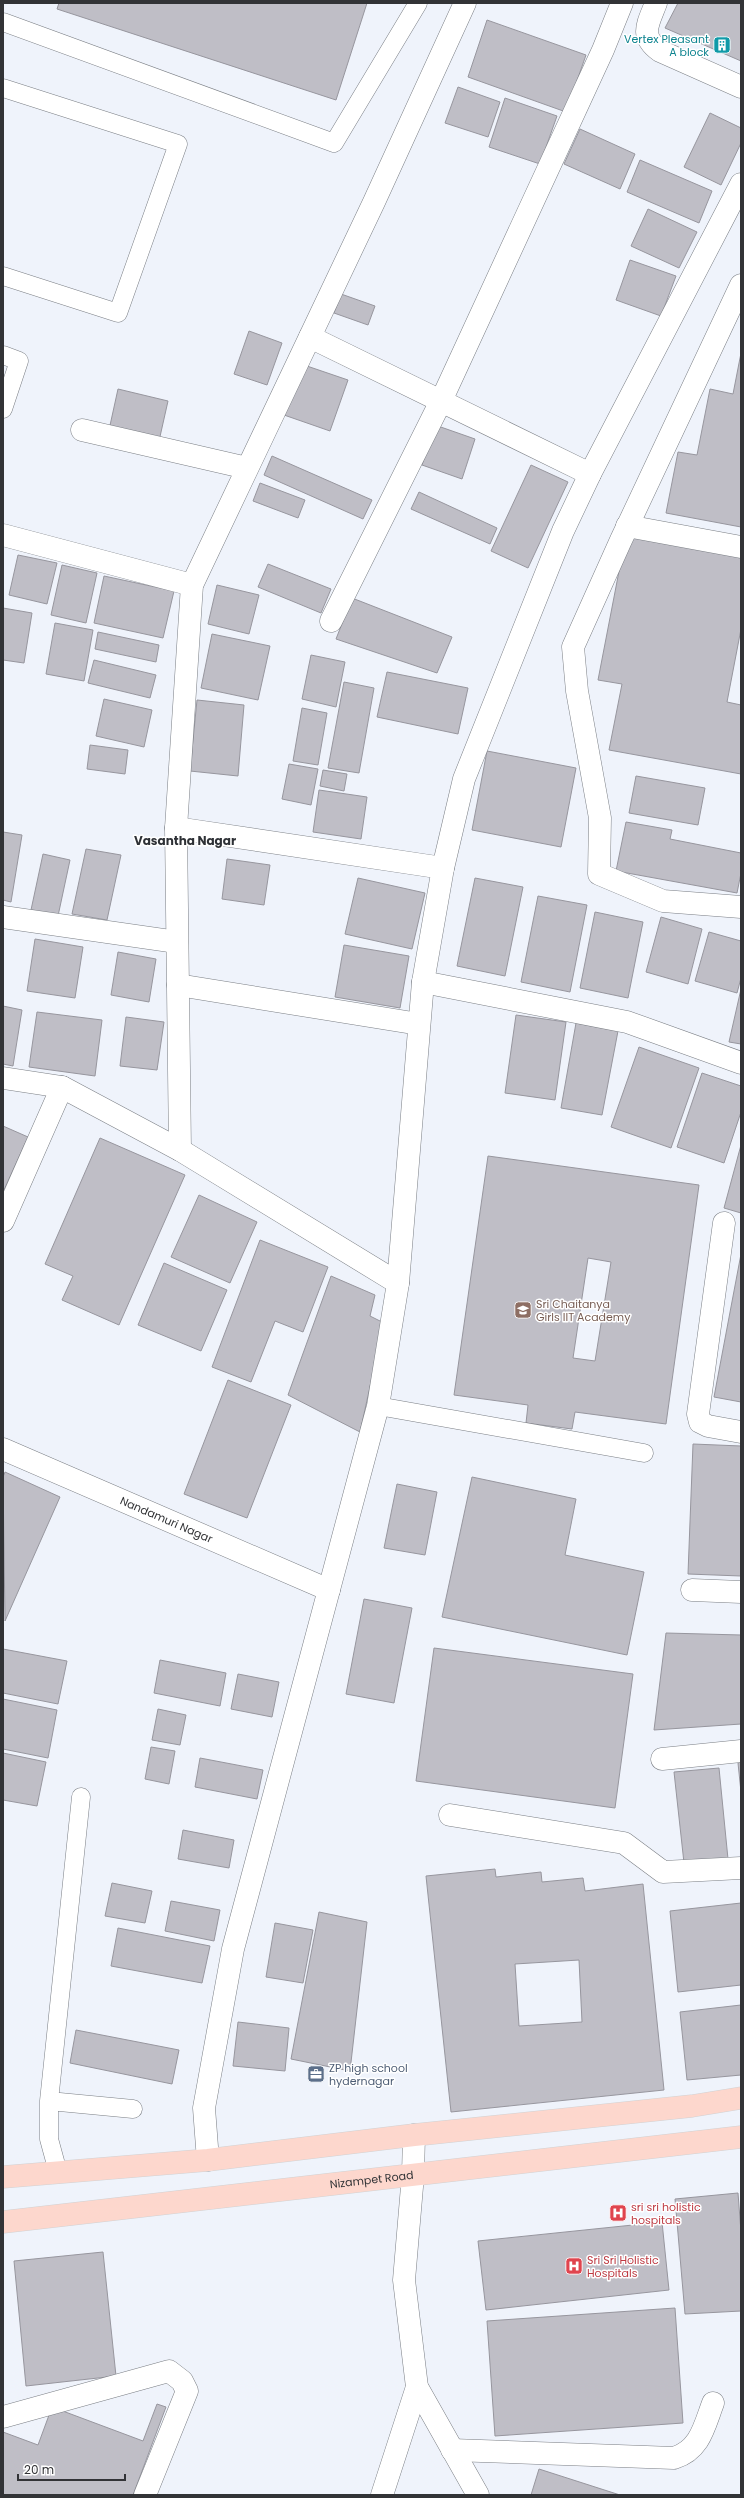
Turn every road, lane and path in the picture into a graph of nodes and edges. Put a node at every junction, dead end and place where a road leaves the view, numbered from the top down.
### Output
1 (418, 3) edge
2 (465, 3) edge
3 (622, 3) edge
4 (656, 3) edge
5 (3, 22) edge
6 (741, 87) edge
7 (3, 88) edge
8 (741, 184) edge
9 (3, 276) edge
10 (741, 284) edge
11 (310, 337) junction
12 (3, 355) edge
13 (440, 401) junction
14 (3, 409) edge
15 (82, 430) dead end
16 (247, 468) junction
17 (590, 474) junction
18 (627, 526) junction
19 (3, 535) edge
20 (741, 547) edge
21 (192, 585) junction
22 (331, 621) dead end
23 (176, 828) junction
24 (443, 868) junction
25 (741, 907) edge
26 (3, 917) edge
27 (177, 942) junction
28 (423, 982) junction
29 (178, 985) junction
30 (419, 1024) junction
31 (741, 1063) edge
32 (3, 1078) edge
33 (62, 1087) junction
34 (180, 1150) junction
35 (3, 1221) edge
36 (724, 1222) dead end
37 (398, 1283) junction
38 (378, 1406) junction
39 (741, 1432) edge
40 (3, 1449) edge
41 (644, 1453) dead end
42 (329, 1590) junction
43 (692, 1590) dead end
44 (741, 1592) edge
45 (741, 1750) edge
46 (662, 1759) dead end
47 (80, 1797) dead end
48 (450, 1815) dead end
49 (741, 1868) edge
50 (741, 2098) edge
51 (49, 2101) junction
52 (133, 2109) dead end
53 (414, 2135) junction
54 (741, 2137) edge
55 (208, 2160) junction
56 (58, 2172) junction
57 (413, 2175) junction
58 (3, 2177) edge
59 (3, 2222) edge
60 (417, 2387) junction
61 (713, 2403) dead end
62 (3, 2417) edge
63 (452, 2450) junction
64 (145, 2495) edge
65 (382, 2495) edge
66 (478, 2495) edge

1 - 5 lane
2 - 11 street
3 - 13 street
4 - 6 street
7 - 9 lane
8 - 17 street
10 - 18 street
11 - 13 street
11 - 16 street
12 - 14 lane
13 - 17 street
13 - 22 street
15 - 16 street
16 - 21 street
17 - 24 street
18 - 20 street
18 - 25 street
19 - 21 street
21 - 23 street
23 - 24 street
23 - 27 street
24 - 28 street
26 - 27 street
27 - 29 street
28 - 30 street
28 - 31 street
29 - 30 street
29 - 34 street
30 - 37 street
32 - 33 street
33 - 34 street
33 - 35 street
34 - 37 street
36 - 39 street
37 - 38 street
38 - 41 lane
38 - 42 street
40 - 42 street, Nandamuri Nagar
42 - 55 street
43 - 44 street
45 - 46 street
47 - 51 lane
48 - 49 street
50 - 53 main road
51 - 52 lane
51 - 56 lane
53 - 55 main road
53 - 57 street
54 - 57 main road, Nizampet Road
55 - 56 main road
56 - 58 main road
57 - 59 main road, Nizampet Road
57 - 60 street
60 - 63 street
60 - 65 street
61 - 63 street
62 - 64 street
63 - 66 street

